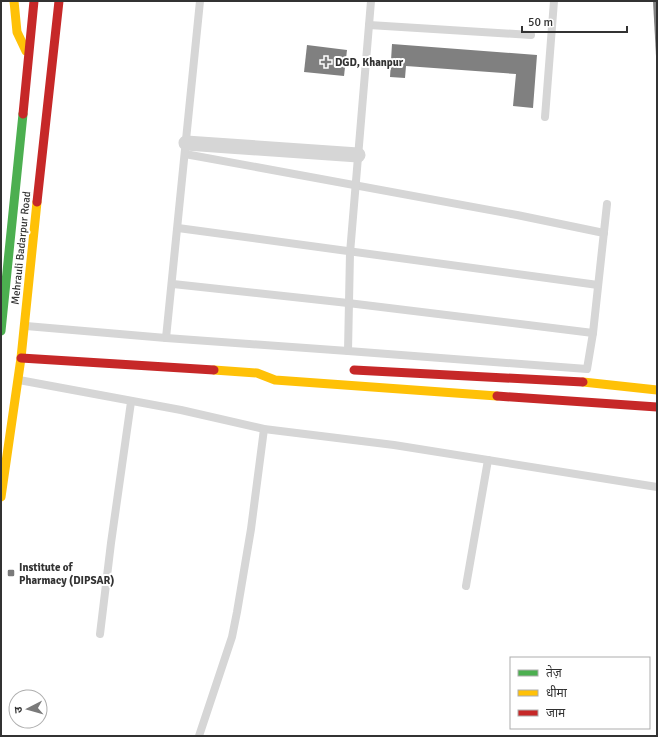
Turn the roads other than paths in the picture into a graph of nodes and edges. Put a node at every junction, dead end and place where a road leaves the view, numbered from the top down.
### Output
1 (14, 1) edge
2 (34, 1) edge
3 (59, 1) edge
4 (200, 1) edge
5 (371, 1) edge
6 (554, 1) edge
7 (369, 25) junction
8 (531, 35) dead end
9 (28, 56) junction
10 (545, 117) dead end
11 (186, 148) junction
12 (358, 155) junction
13 (355, 186) junction
14 (607, 204) dead end
15 (178, 228) junction
16 (604, 233) junction
17 (350, 253) junction
18 (173, 284) junction
19 (598, 285) junction
20 (348, 303) junction
21 (24, 326) junction
22 (1, 331) edge
23 (593, 333) junction
24 (166, 338) junction
25 (348, 351) junction
26 (21, 358) junction
27 (269, 368) dead end
28 (257, 373) junction
29 (347, 377) junction
30 (17, 380) junction
31 (657, 390) edge
32 (132, 402) junction
33 (657, 407) edge
34 (264, 429) junction
35 (488, 460) junction
36 (657, 487) edge
37 (1, 497) edge
38 (466, 586) dead end
39 (100, 634) dead end
40 (199, 736) edge

1 - 9 street
2 - 9 street, Mehrauli Badarpur Road
3 - 21 street, Mehrauli Badarpur Road
4 - 11 lane
5 - 7 lane
6 - 10 lane
7 - 8 lane
7 - 12 lane
9 - 22 street, Mehrauli Badarpur Road
11 - 12 street
11 - 13 lane
11 - 15 lane
12 - 13 lane
13 - 16 lane
13 - 17 lane
14 - 16 lane
15 - 17 lane
15 - 18 lane
16 - 19 lane
17 - 19 lane
17 - 20 lane
18 - 20 lane
18 - 24 lane
19 - 23 lane
20 - 23 lane
20 - 25 lane
21 - 24 lane
21 - 26 street, Mehrauli Badarpur Road
23 - 25 lane
24 - 25 lane
26 - 28 street
26 - 30 street, Mehrauli Badarpur Road
27 - 28 street
28 - 29 street
29 - 31 street
29 - 33 street
30 - 32 lane
30 - 37 street, Mehrauli Badarpur Road
32 - 34 lane
32 - 39 lane
34 - 35 lane
34 - 40 lane
35 - 36 lane
35 - 38 lane

